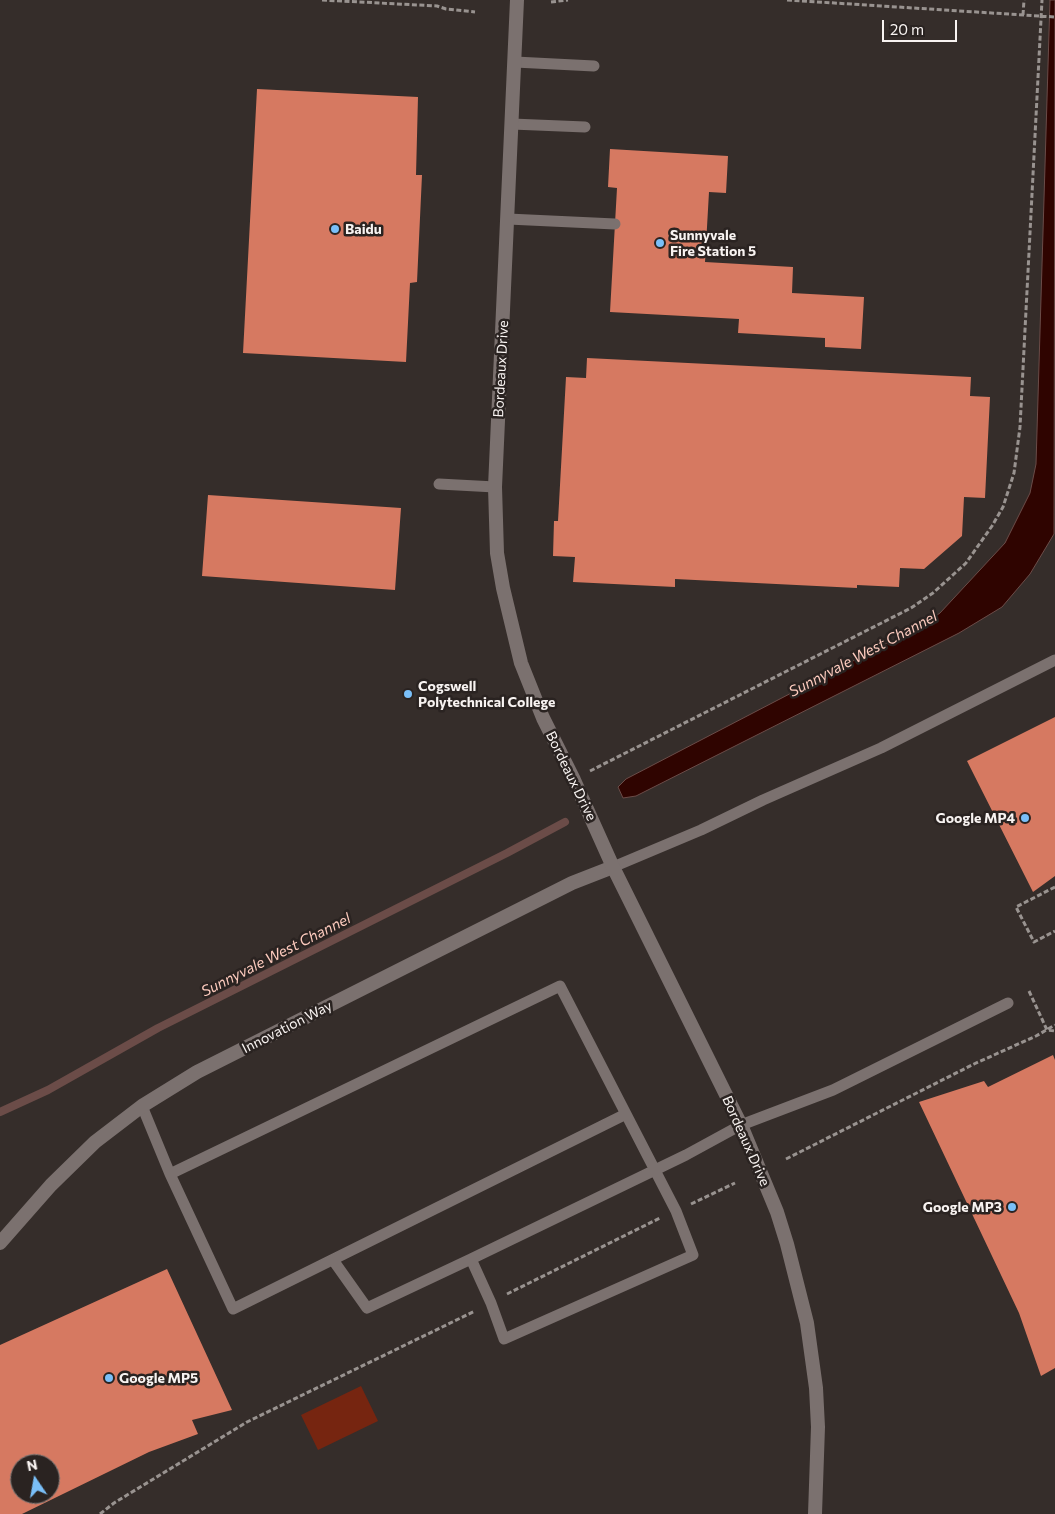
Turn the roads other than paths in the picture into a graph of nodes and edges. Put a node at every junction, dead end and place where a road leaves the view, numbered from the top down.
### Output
1 (517, 0) edge
2 (515, 62) junction
3 (594, 66) dead end
4 (512, 124) junction
5 (585, 127) dead end
6 (508, 219) junction
7 (615, 224) dead end
8 (439, 484) dead end
9 (495, 488) junction
10 (1055, 660) edge
11 (613, 866) junction
12 (1008, 1003) dead end
13 (142, 1106) junction
14 (626, 1114) junction
15 (741, 1125) junction
16 (655, 1170) junction
17 (170, 1174) junction
18 (0, 1243) edge
19 (472, 1259) junction
20 (333, 1260) junction
21 (815, 1514) edge

1 - 2 street, Bordeaux Drive
2 - 3 lane
2 - 4 street, Bordeaux Drive
4 - 5 lane
4 - 6 street, Bordeaux Drive
6 - 7 lane
6 - 9 street, Bordeaux Drive
8 - 9 lane
9 - 11 street, Bordeaux Drive
10 - 11 lane
11 - 13 street, Innovation Way
11 - 15 street, Bordeaux Drive
12 - 15 lane
13 - 17 lane
13 - 18 street, Innovation Way
14 - 16 lane
14 - 17 lane
14 - 20 lane
15 - 16 lane
15 - 21 street, Bordeaux Drive
16 - 19 lane
16 - 19 lane
17 - 20 lane
19 - 20 lane

